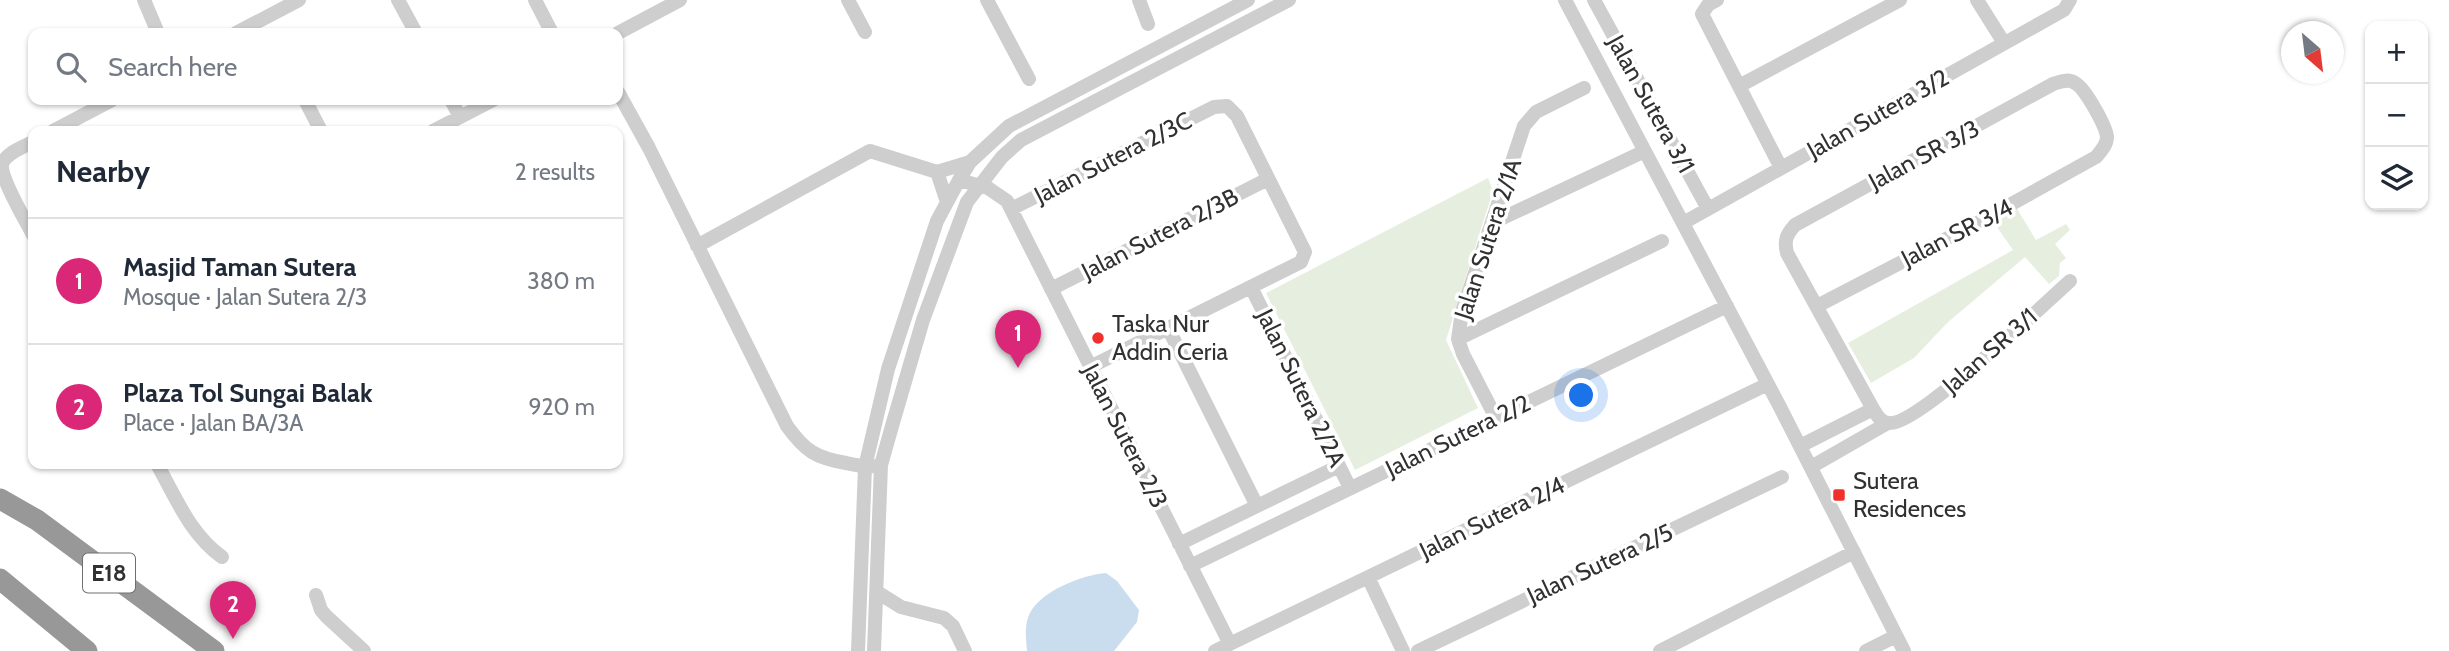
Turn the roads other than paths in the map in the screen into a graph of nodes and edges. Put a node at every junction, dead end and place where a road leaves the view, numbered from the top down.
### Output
1 (144, 0) edge
2 (299, 0) edge
3 (398, 0) edge
4 (535, 0) edge
5 (848, 0) edge
6 (987, 0) edge
7 (1139, 0) edge
8 (1248, 0) edge
9 (1289, 0) edge
10 (1565, 0) edge
11 (1594, 0) edge
12 (1717, 0) edge
13 (1900, 0) edge
14 (1977, 0) edge
15 (2070, 0) edge
16 (674, 1) edge
17 (262, 19) junction
18 (1148, 24) dead end
19 (156, 28) edge
20 (245, 28) edge
21 (267, 28) edge
22 (413, 28) edge
23 (549, 28) edge
24 (623, 30) edge
25 (865, 32) dead end
26 (2004, 43) junction
27 (1029, 79) dead end
28 (2074, 82) joint
29 (1739, 86) junction
30 (1584, 88) dead end
31 (623, 101) edge
32 (102, 105) edge
33 (307, 105) edge
34 (454, 105) edge
35 (483, 105) edge
36 (460, 117) junction
37 (63, 126) edge
38 (318, 126) edge
39 (443, 126) edge
40 (28, 145) edge
41 (1644, 151) junction
42 (970, 162) junction
43 (1781, 168) junction
44 (937, 172) junction
45 (1268, 179) junction
46 (959, 180) junction
47 (979, 186) junction
48 (947, 202) junction
49 (1011, 209) junction
50 (1708, 209) junction
51 (1494, 222) junction
52 (1683, 223) junction
53 (28, 226) edge
54 (1662, 241) dead end
55 (697, 246) junction
56 (2070, 281) dead end
57 (1251, 287) junction
58 (1051, 289) junction
59 (1727, 306) junction
60 (1817, 306) junction
61 (1168, 328) junction
62 (1458, 338) junction
63 (1090, 367) junction
64 (1768, 384) junction
65 (1873, 409) junction
66 (1496, 418) junction
67 (1886, 424) junction
68 (1800, 446) junction
69 (881, 465) junction
70 (1339, 466) junction
71 (865, 467) junction
72 (1811, 467) junction
73 (160, 469) edge
74 (1782, 477) dead end
75 (1350, 488) junction
76 (0, 499) edge
77 (1258, 506) junction
78 (1179, 544) junction
79 (1854, 552) junction
80 (222, 557) dead end
81 (1190, 566) junction
82 (1368, 577) junction
83 (0, 579) edge
84 (877, 592) junction
85 (316, 595) dead end
86 (901, 607) junction
87 (876, 622) junction
88 (1896, 636) junction
89 (1230, 644) junction
90 (87, 651) edge
91 (215, 651) edge
92 (364, 651) edge
93 (858, 651) edge
94 (874, 651) edge
95 (965, 651) edge
96 (1215, 651) edge
97 (1403, 651) edge
98 (1418, 651) edge
99 (1660, 651) edge
100 (1866, 651) edge
101 (1904, 651) edge

1 - 19 street
2 - 17 street
3 - 22 street
4 - 23 street
5 - 25 street
6 - 27 street
7 - 18 street
8 - 42 street
9 - 47 street
10 - 41 street
11 - 50 street, Jalan Sutera 3/1
12 - 29 street
13 - 29 street
14 - 26 street
15 - 26 street, Jalan Sutera 3/2
16 - 24 street
17 - 20 street
17 - 21 street
26 - 43 street, Jalan Sutera 3/2
28 - 60 street, Jalan SR 3/4
28 - 60 street, Jalan SR 3/3
29 - 43 street
30 - 51 street, Jalan Sutera 2/1A
31 - 55 street
32 - 37 street
33 - 38 street
34 - 36 street
35 - 36 street
36 - 39 street
40 - 53 street
41 - 51 street
41 - 52 street
42 - 44 street
42 - 46 street
43 - 50 street, Jalan Sutera 3/2
44 - 48 street
44 - 55 street
45 - 49 street, Jalan Sutera 2/3C
45 - 57 street
45 - 58 street, Jalan Sutera 2/3B
46 - 47 street, Jalan Sutera 2/3
46 - 48 street
47 - 49 street, Jalan Sutera 2/3
47 - 69 street
48 - 71 street
49 - 58 street, Jalan Sutera 2/3
50 - 52 street, Jalan Sutera 3/2
51 - 62 street, Jalan Sutera 2/1A
52 - 59 street
54 - 62 street
55 - 71 street
56 - 67 street, Jalan SR 3/1
57 - 61 street
57 - 70 street, Jalan Sutera 2/2A
58 - 63 street, Jalan Sutera 2/3
59 - 64 street
59 - 66 street, Jalan Sutera 2/2
60 - 65 street
61 - 63 street
61 - 77 street
62 - 66 street, Jalan Sutera 2/1A
63 - 78 street, Jalan Sutera 2/3
64 - 68 street
64 - 82 street, Jalan Sutera 2/4
65 - 67 street
65 - 68 street
66 - 75 street, Jalan Sutera 2/2
67 - 72 street
68 - 72 street
69 - 71 street
69 - 84 street
70 - 75 street, Jalan Sutera 2/2A
70 - 77 street
71 - 93 street
72 - 79 street
73 - 80 street
74 - 98 street, Jalan Sutera 2/5
75 - 81 street, Jalan Sutera 2/2
76 - 91 highway, E18
77 - 78 street
78 - 81 street, Jalan Sutera 2/3
79 - 88 street
79 - 99 street
81 - 89 street, Jalan Sutera 2/3
82 - 89 street, Jalan Sutera 2/4
82 - 97 street
83 - 90 highway
84 - 86 street
84 - 87 street
85 - 92 street
86 - 87 street
86 - 95 street
87 - 94 street
88 - 100 street
88 - 101 street
89 - 96 street, Jalan Sutera 2/4

